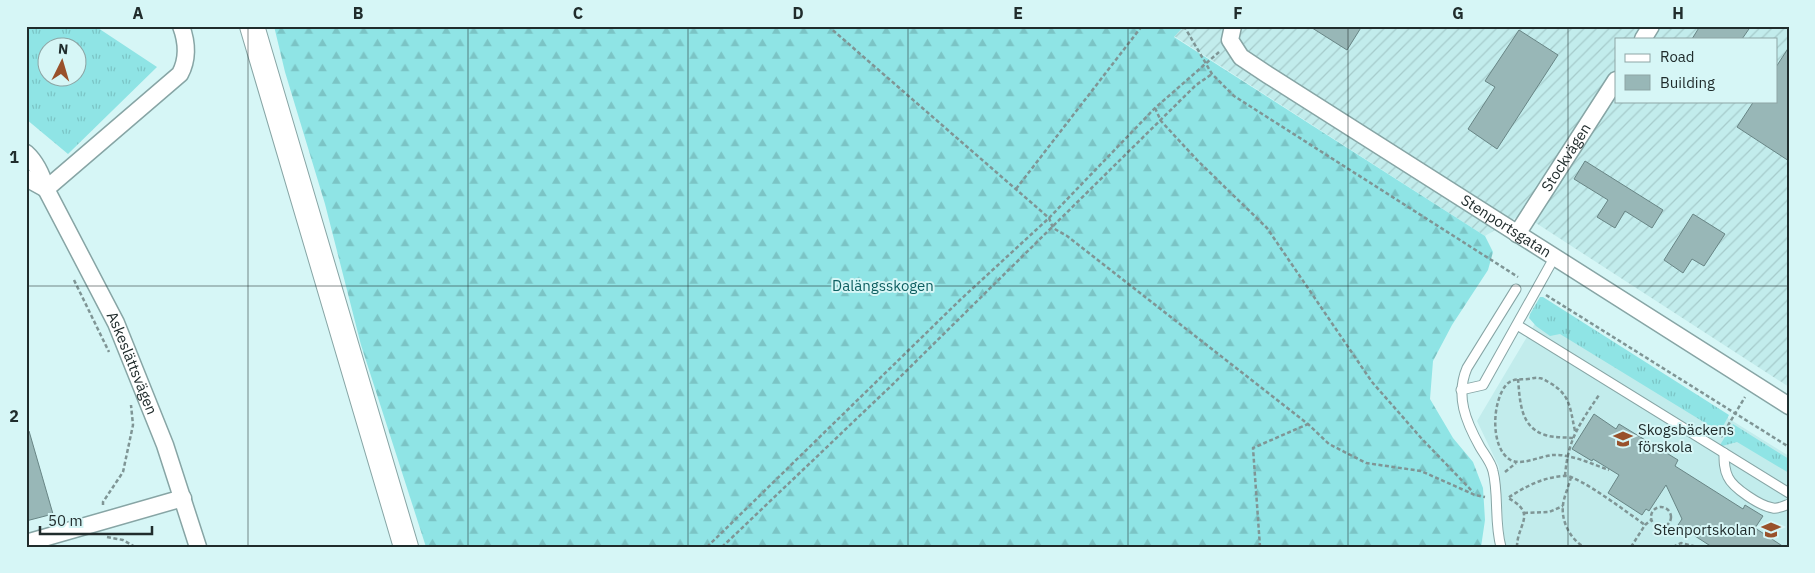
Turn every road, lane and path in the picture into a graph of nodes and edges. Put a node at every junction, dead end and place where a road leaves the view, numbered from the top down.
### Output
1 (181, 26) edge
2 (252, 26) edge
3 (828, 26) edge
4 (1142, 26) edge
5 (1184, 26) edge
6 (1651, 26) edge
7 (1232, 33) edge
8 (1644, 38) edge
9 (1205, 64) junction
10 (1212, 74) junction
11 (1615, 82) edge
12 (1155, 108) junction
13 (1161, 121) junction
14 (26, 153) edge
15 (26, 178) edge
16 (46, 189) junction
17 (1016, 189) junction
18 (1049, 218) junction
19 (1053, 228) junction
20 (1517, 234) junction
21 (1554, 258) junction
22 (74, 279) dead end
23 (1516, 289) dead end
24 (1537, 289) junction
25 (1517, 325) junction
26 (113, 359) dead end
27 (1518, 379) junction
28 (1753, 383) junction
29 (1461, 390) junction
30 (1599, 395) dead end
31 (130, 399) dead end
32 (1789, 406) edge
33 (1735, 414) junction
34 (1308, 424) junction
35 (1575, 431) junction
36 (1573, 438) junction
37 (1714, 447) junction
38 (1789, 448) edge
39 (1724, 453) junction
40 (1566, 457) junction
41 (1609, 470) dead end
42 (1565, 476) junction
43 (1571, 477) junction
44 (1789, 493) edge
45 (1475, 495) junction
46 (183, 498) junction
47 (1496, 498) junction
48 (1789, 504) edge
49 (1563, 506) junction
50 (1524, 513) junction
51 (105, 520) junction
52 (1651, 520) junction
53 (1645, 525) junction
54 (108, 536) junction
55 (99, 538) dead end
56 (26, 543) edge
57 (135, 547) edge
58 (198, 547) edge
59 (406, 547) edge
60 (707, 547) edge
61 (722, 547) edge
62 (1260, 547) edge
63 (1501, 547) edge
64 (1517, 547) edge
65 (1584, 547) edge
66 (1631, 547) edge
67 (1672, 547) edge
68 (1697, 547) edge

1 - 16 street
2 - 59 main road
3 - 17 path
4 - 17 path
5 - 9 path
6 - 8 street
7 - 9 path
7 - 20 street, Stenportsgatan
9 - 10 path
9 - 12 path
10 - 13 path
10 - 24 path
11 - 20 street, Stockvägen
12 - 13 path
12 - 18 path
13 - 19 path
13 - 45 path
14 - 16 street, Askeslättsvägen
15 - 16 street
16 - 46 street, Askeslättsvägen
17 - 18 path
18 - 19 path
18 - 60 path
19 - 34 path
19 - 61 path
20 - 21 street, Stenportsgatan
21 - 24 lane
21 - 28 street, Stenportsgatan
22 - 26 path
23 - 29 lane
24 - 25 lane
24 - 33 path
25 - 29 lane
25 - 37 lane
27 - 35 path
27 - 36 path
27 - 40 path
28 - 32 street, Stenportsgatan
28 - 33 path
29 - 47 lane
30 - 35 path
31 - 51 path
33 - 37 path
33 - 38 path
34 - 45 path
34 - 62 path
35 - 36 path
36 - 40 path
37 - 39 lane
39 - 44 lane
39 - 48 lane
40 - 41 path
40 - 42 path
42 - 43 path
42 - 50 path
43 - 49 path
43 - 53 path
45 - 47 path
46 - 51 street
46 - 58 street, Askeslättsvägen
47 - 63 lane
49 - 50 path
49 - 65 path
50 - 64 path
51 - 54 path
51 - 56 street
52 - 52 path
52 - 53 path
53 - 66 path
54 - 55 path
54 - 57 path
67 - 68 path

